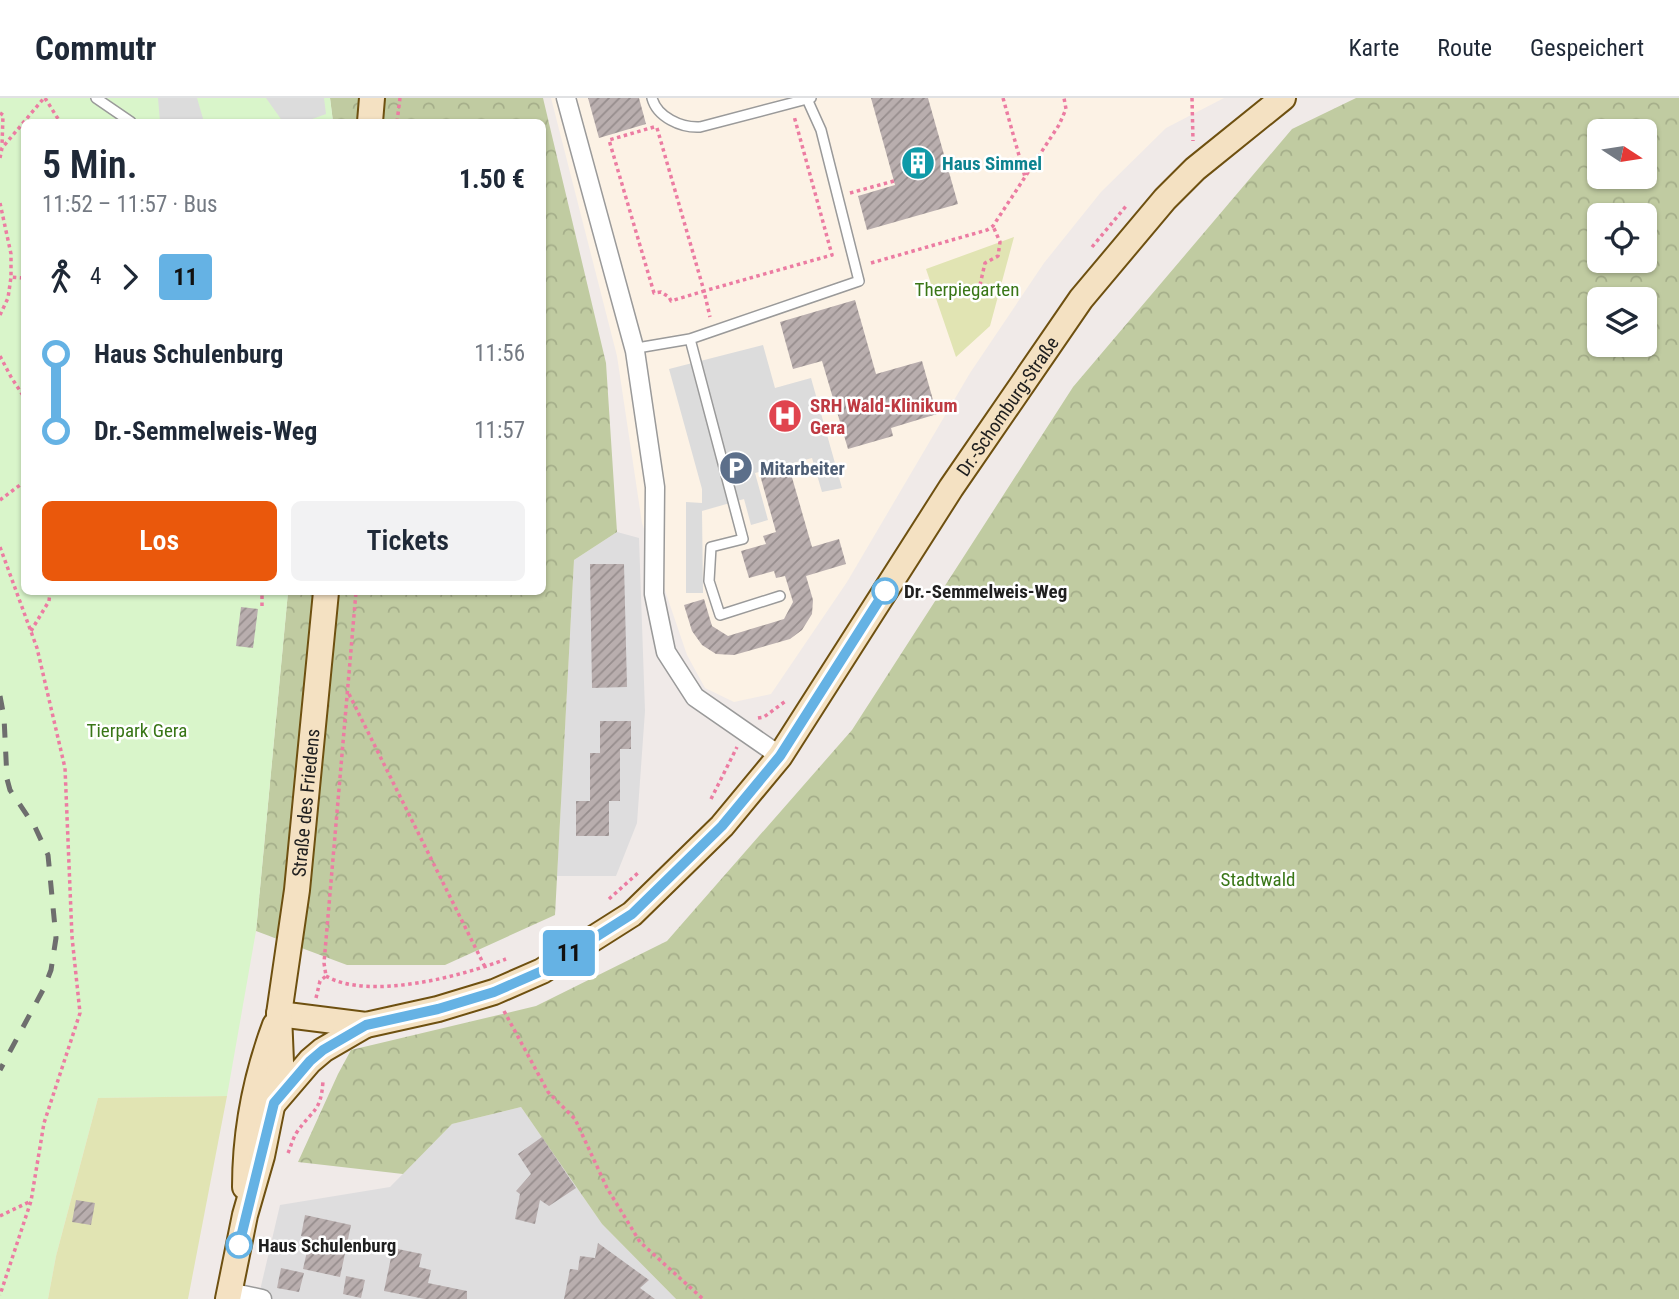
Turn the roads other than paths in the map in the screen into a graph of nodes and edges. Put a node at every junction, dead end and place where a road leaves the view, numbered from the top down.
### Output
1 (96, 98) edge
2 (372, 98) edge
3 (566, 98) edge
4 (808, 98) edge
5 (1272, 101) edge
6 (653, 102) edge
7 (127, 119) edge
8 (370, 119) edge
9 (690, 339) junction
10 (635, 351) junction
11 (326, 595) edge
12 (780, 596) dead end
13 (780, 756) junction
14 (279, 1014) junction
15 (366, 1025) junction
16 (274, 1103) junction
17 (245, 1215) junction
18 (229, 1296) edge
19 (262, 1299) edge

1 - 7 lane
2 - 8 street
3 - 10 street
4 - 6 lane
4 - 9 lane
5 - 13 street, Dr.-Schomburg-Straße
9 - 10 lane
9 - 12 lane
10 - 13 street
11 - 14 street, Straße des Friedens
13 - 15 street, Dr.-Schomburg-Straße
14 - 15 street, Dr.-Schomburg-Straße
14 - 16 street, Straße des Friedens
14 - 17 street, Straße des Friedens
15 - 16 street
16 - 17 street, Straße des Friedens
17 - 18 street, Straße des Friedens
18 - 19 street

